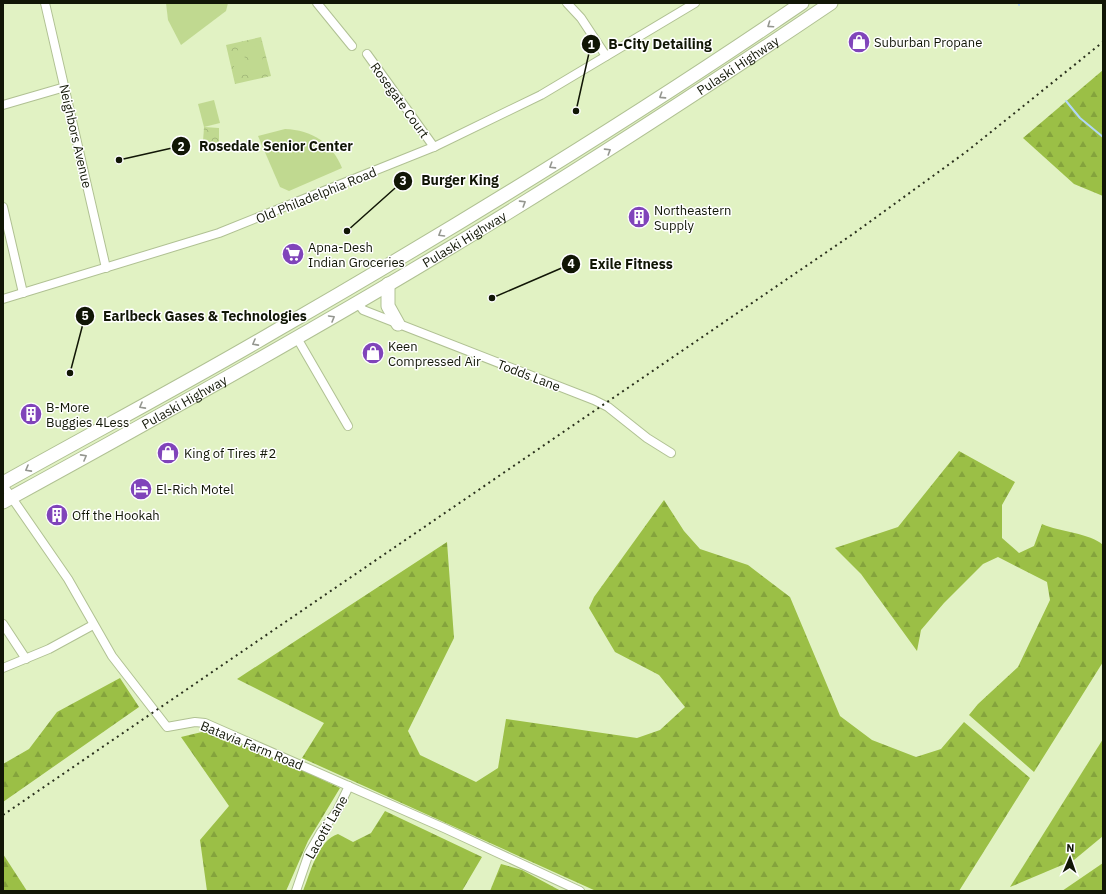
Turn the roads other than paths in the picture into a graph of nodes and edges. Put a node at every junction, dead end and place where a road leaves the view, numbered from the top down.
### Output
1 (45, 3) edge
2 (317, 3) edge
3 (567, 3) edge
4 (695, 3) edge
5 (802, 3) edge
6 (831, 3) edge
7 (352, 46) dead end
8 (367, 54) dead end
9 (606, 56) junction
10 (65, 87) junction
11 (3, 105) edge
12 (434, 147) junction
13 (3, 207) edge
14 (106, 268) junction
15 (388, 284) junction
16 (22, 293) junction
17 (3, 299) edge
18 (358, 303) junction
19 (398, 324) junction
20 (297, 338) junction
21 (348, 426) dead end
22 (671, 453) dead end
23 (3, 484) edge
24 (8, 500) edge
25 (3, 624) edge
26 (93, 625) junction
27 (26, 659) junction
28 (3, 668) edge
29 (349, 786) junction
30 (296, 891) edge
31 (580, 891) edge

1 - 10 street, Neighbors Avenue
2 - 7 street
3 - 9 street
4 - 9 street, Old Philadelphia Road
5 -> 23 highway, Pulaski Highway
15 -> 6 highway, Pulaski Highway
8 - 12 street, Rosegate Court
9 - 12 street, Old Philadelphia Road
10 - 11 street
10 - 14 street, Neighbors Avenue
12 - 14 street, Old Philadelphia Road
13 - 16 street
14 - 16 street, Old Philadelphia Road
15 - 18 highway, Pulaski Highway
15 - 19 highway
16 - 17 street, Old Philadelphia Road
18 - 19 street, Todds Lane
20 -> 18 highway, Pulaski Highway
19 - 22 street, Todds Lane
20 - 21 street
24 -> 20 highway, Pulaski Highway
23 - 24 street, Batavia Farm Road
24 - 26 street, Batavia Farm Road
25 - 27 street
26 - 27 street
26 - 29 street, Batavia Farm Road
27 - 28 street
29 - 30 street, Lacotti Lane
29 - 31 street, Batavia Farm Road

